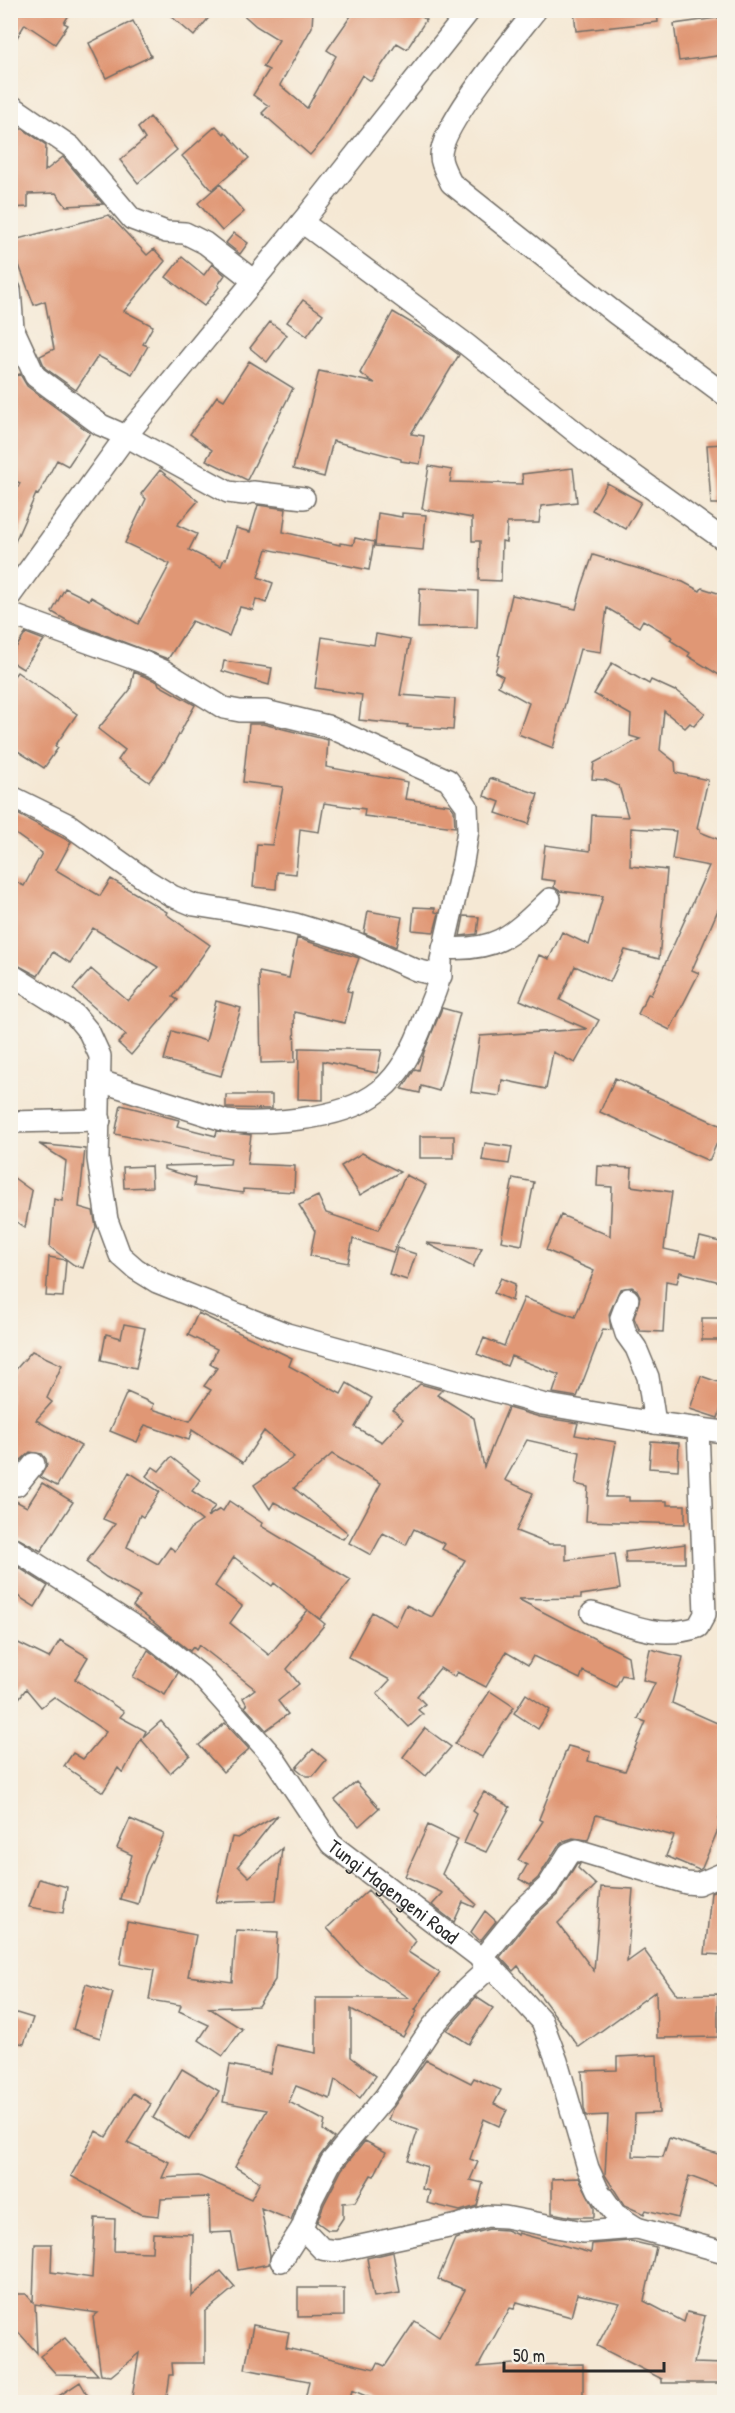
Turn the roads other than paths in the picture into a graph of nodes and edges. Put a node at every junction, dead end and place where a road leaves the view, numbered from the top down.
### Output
1 (470, 10) edge
2 (536, 10) edge
3 (10, 105) edge
4 (303, 222) junction
5 (254, 281) junction
6 (10, 290) edge
7 (14, 341) edge
8 (724, 394) edge
9 (126, 436) junction
10 (304, 498) dead end
11 (724, 540) edge
12 (10, 596) edge
13 (10, 614) edge
14 (10, 796) edge
15 (550, 899) dead end
16 (443, 948) junction
17 (10, 974) edge
18 (441, 976) junction
19 (100, 1081) junction
20 (99, 1120) junction
21 (10, 1122) edge
22 (628, 1299) dead end
23 (655, 1423) junction
24 (698, 1428) junction
25 (724, 1432) edge
26 (34, 1464) dead end
27 (10, 1485) edge
28 (10, 1547) edge
29 (592, 1613) dead end
30 (724, 1873) edge
31 (486, 1963) junction
32 (302, 2228) junction
33 (637, 2228) junction
34 (724, 2252) edge
35 (281, 2261) dead end

1 - 4 street
2 - 8 street
3 - 5 street
4 - 5 street
4 - 11 street
5 - 9 street
6 - 7 street
7 - 9 street
9 - 10 street
9 - 12 street
13 - 16 street
14 - 18 street
15 - 16 street
16 - 18 street
17 - 19 street
18 - 19 street
19 - 20 street
20 - 21 street
20 - 23 street
22 - 23 street
23 - 24 street
24 - 25 street
24 - 29 street
26 - 27 street
28 - 31 street, Tungi Magengeni Road
30 - 31 street
31 - 32 street
31 - 33 street, Tungi Magengeni Road
32 - 33 street
32 - 35 street
33 - 34 street, Tungi Magengeni Road

